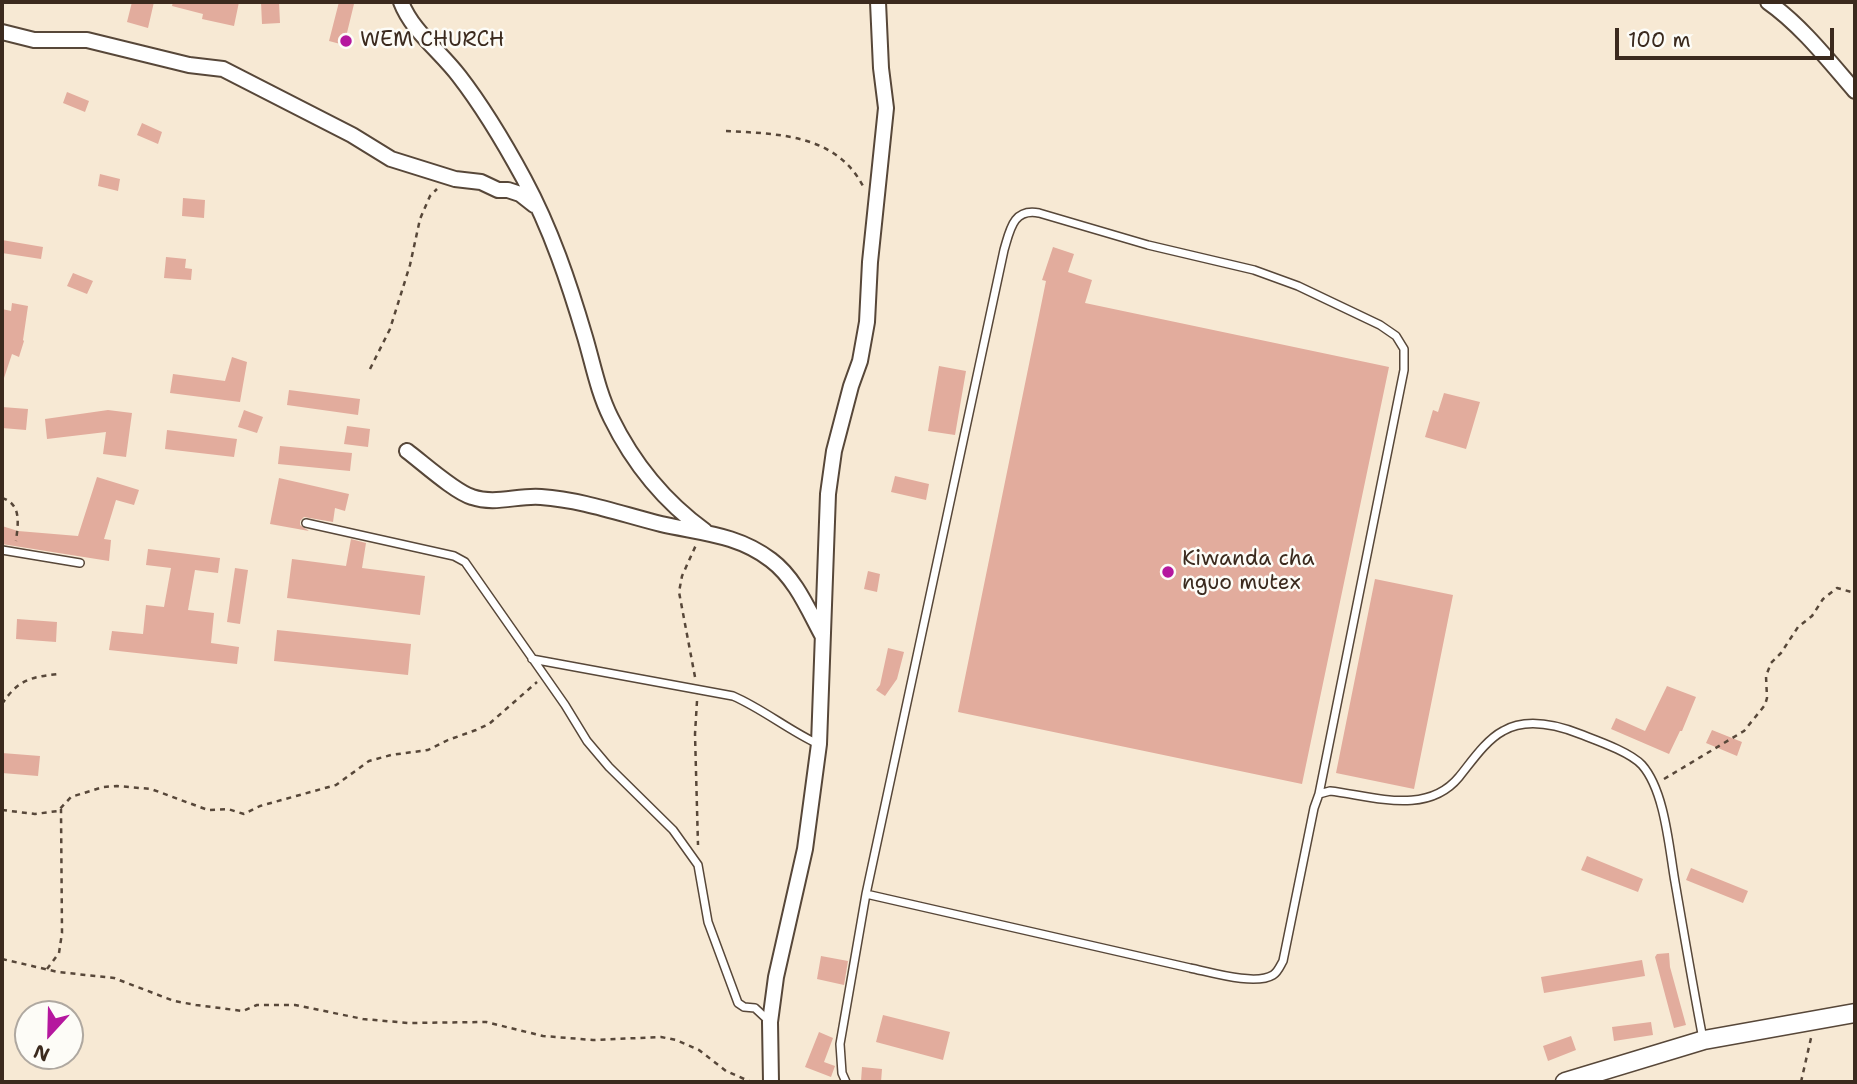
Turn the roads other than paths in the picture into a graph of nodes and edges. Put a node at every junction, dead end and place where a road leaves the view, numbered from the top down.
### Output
1 (401, 2) edge
2 (877, 2) edge
3 (1768, 2) edge
4 (2, 32) edge
5 (1855, 91) edge
6 (542, 214) junction
7 (407, 452) dead end
8 (306, 523) dead end
9 (705, 531) junction
10 (2, 550) edge
11 (79, 563) dead end
12 (822, 636) junction
13 (532, 659) junction
14 (819, 744) junction
15 (1319, 794) junction
16 (866, 894) junction
17 (1855, 1013) edge
18 (770, 1022) junction
19 (1703, 1040) junction
20 (771, 1082) edge
21 (846, 1082) edge
22 (1565, 1082) edge

1 - 6 street
2 - 12 street
3 - 5 street
4 - 6 street
6 - 9 street
7 - 9 street
8 - 13 lane
9 - 12 street
10 - 11 lane
12 - 14 street
13 - 14 lane
13 - 18 lane
14 - 18 street
15 - 16 lane
15 - 16 lane
15 - 19 lane
16 - 21 lane
17 - 19 street
18 - 20 street
19 - 22 street

